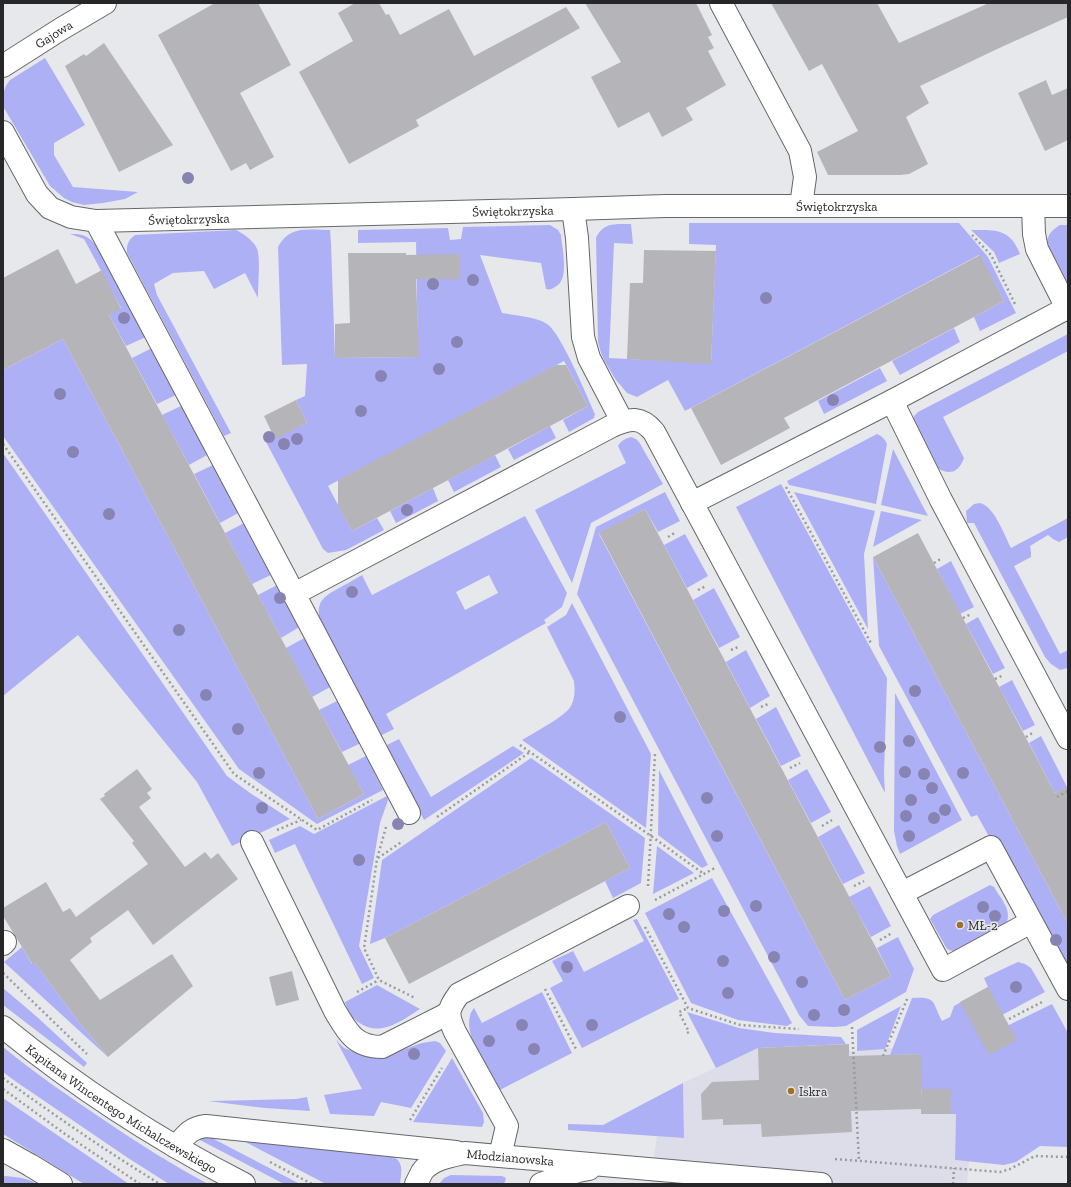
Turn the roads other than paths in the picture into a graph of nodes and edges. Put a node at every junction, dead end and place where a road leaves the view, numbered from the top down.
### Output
1 (105, 3) edge
2 (721, 3) edge
3 (3, 66) edge
4 (3, 132) edge
5 (801, 206) junction
6 (1033, 206) junction
7 (1068, 206) edge
8 (573, 209) junction
9 (96, 221) junction
10 (892, 400) junction
11 (622, 421) junction
12 (692, 503) junction
13 (294, 594) junction
14 (1068, 738) edge
15 (409, 813) dead end
16 (252, 842) dead end
17 (902, 893) junction
18 (628, 906) dead end
19 (1032, 922) junction
20 (1068, 989) edge
21 (449, 1013) junction
22 (3, 1027) edge
23 (176, 1147) junction
24 (3, 1150) edge
25 (465, 1153) junction
26 (500, 1156) junction
27 (616, 1166) junction
28 (61, 1184) edge
29 (244, 1184) edge
30 (416, 1184) edge
31 (541, 1184) edge
32 (821, 1184) edge

1 - 3 street, Gajowa
2 - 5 street
4 - 9 street, Świętokrzyska
5 - 6 street, Świętokrzyska
5 - 8 street, Świętokrzyska
6 - 7 street, Świętokrzyska
6 - 10 street
8 - 9 street, Świętokrzyska
8 - 11 street
9 - 13 street
10 - 12 street
10 - 14 street
11 - 12 street
11 - 13 street
12 - 17 street
13 - 15 street
16 - 21 street
17 - 19 street
17 - 19 street
18 - 21 street
19 - 20 street
21 - 26 street
22 - 23 street, Kapitana Wincentego Michalczewskiego
23 - 25 street
23 - 29 street, Kapitana Wincentego Michalczewskiego
24 - 28 street
25 - 26 street, Młodzianowska
25 - 30 street, Młodzianowska
26 - 27 street, Młodzianowska
27 - 31 street, Młodzianowska
27 - 32 street, Młodzianowska

